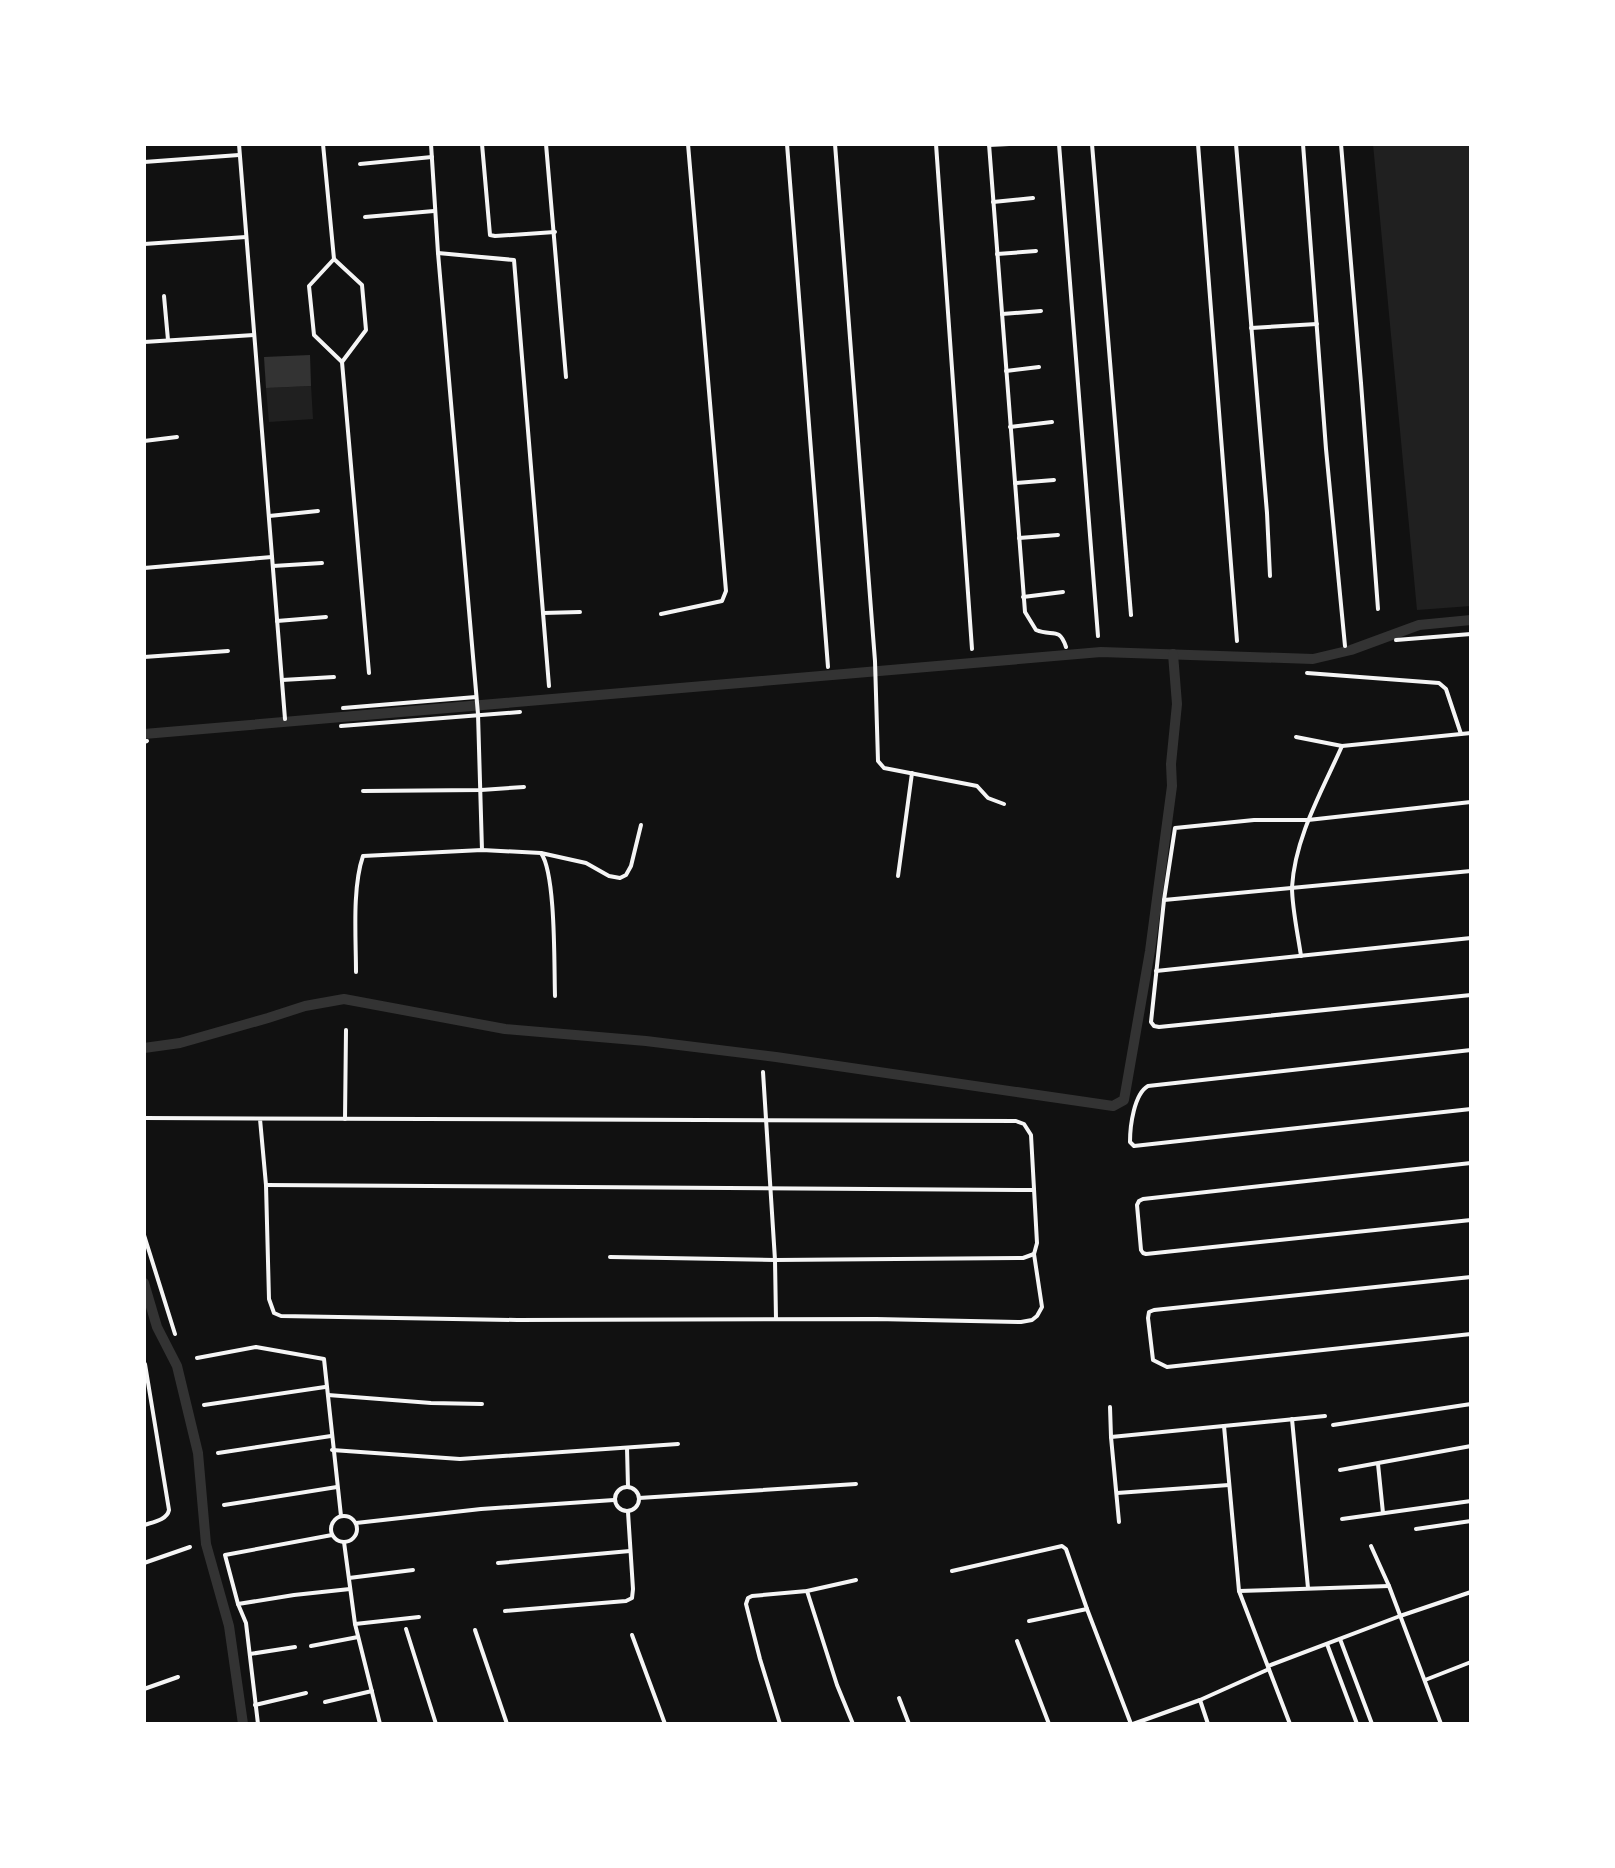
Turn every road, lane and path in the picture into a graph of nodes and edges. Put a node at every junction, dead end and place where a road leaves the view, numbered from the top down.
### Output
1 (239, 144) edge
2 (323, 144) edge
3 (431, 144) edge
4 (482, 144) edge
5 (546, 144) edge
6 (688, 144) edge
7 (787, 144) edge
8 (835, 144) edge
9 (936, 144) edge
10 (1009, 144) edge
11 (1059, 144) edge
12 (1092, 144) edge
13 (1198, 144) edge
14 (1236, 144) edge
15 (1303, 144) edge
16 (1341, 144) edge
17 (989, 145) edge
18 (239, 155) junction
19 (432, 157) junction
20 (144, 162) edge
21 (360, 164) dead end
22 (1033, 198) dead end
23 (993, 202) junction
24 (435, 211) junction
25 (365, 217) dead end
26 (555, 232) junction
27 (246, 237) junction
28 (144, 244) edge
29 (1036, 251) dead end
30 (438, 253) junction
31 (997, 254) junction
32 (334, 259) junction
33 (164, 296) dead end
34 (1041, 311) dead end
35 (1002, 314) junction
36 (1317, 324) junction
37 (1251, 328) junction
38 (254, 335) junction
39 (168, 340) junction
40 (144, 342) edge
41 (342, 362) junction
42 (1039, 367) dead end
43 (1006, 371) junction
44 (566, 377) dead end
45 (1052, 422) dead end
46 (1010, 427) junction
47 (177, 437) dead end
48 (144, 441) edge
49 (1054, 480) dead end
50 (1015, 483) junction
51 (318, 511) dead end
52 (269, 516) junction
53 (1058, 535) dead end
54 (1019, 538) junction
55 (272, 557) junction
56 (322, 563) dead end
57 (273, 566) junction
58 (144, 568) edge
59 (1270, 576) dead end
60 (1063, 592) dead end
61 (1023, 597) junction
62 (1378, 609) dead end
63 (580, 612) dead end
64 (543, 613) junction
65 (661, 614) dead end
66 (1131, 615) dead end
67 (326, 617) dead end
68 (277, 621) junction
69 (1471, 634) edge
70 (1098, 636) dead end
71 (1396, 640) dead end
72 (1237, 641) dead end
73 (1345, 646) dead end
74 (1066, 647) dead end
75 (972, 649) dead end
76 (228, 651) dead end
77 (144, 657) edge
78 (828, 667) dead end
79 (369, 673) dead end
80 (1307, 673) dead end
81 (334, 677) dead end
82 (282, 680) junction
83 (549, 686) dead end
84 (477, 699) junction
85 (343, 708) dead end
86 (520, 712) dead end
87 (478, 715) junction
88 (285, 719) dead end
89 (341, 726) dead end
90 (1471, 733) edge
91 (1461, 734) junction
92 (1296, 737) dead end
93 (1342, 746) junction
94 (912, 773) junction
95 (524, 787) dead end
96 (481, 790) junction
97 (363, 791) dead end
98 (1471, 802) edge
99 (1004, 804) dead end
100 (1308, 820) junction
101 (641, 825) dead end
102 (482, 850) junction
103 (541, 853) junction
104 (1471, 871) edge
105 (898, 876) dead end
106 (1292, 889) junction
107 (1164, 900) junction
108 (1471, 938) edge
109 (1301, 956) junction
110 (1156, 971) junction
111 (356, 972) dead end
112 (1471, 995) edge
113 (555, 996) dead end
114 (346, 1030) dead end
115 (1471, 1050) edge
116 (763, 1072) dead end
117 (1471, 1109) edge
118 (144, 1118) edge
119 (260, 1119) junction
120 (345, 1119) junction
121 (766, 1120) junction
122 (1471, 1163) edge
123 (266, 1185) junction
124 (770, 1189) junction
125 (1034, 1190) junction
126 (1471, 1220) edge
127 (144, 1235) edge
128 (1034, 1254) junction
129 (610, 1257) dead end
130 (775, 1260) junction
131 (1471, 1277) edge
132 (776, 1319) junction
133 (175, 1334) dead end
134 (1471, 1334) edge
135 (197, 1358) dead end
136 (145, 1364) edge
137 (325, 1387) junction
138 (328, 1395) junction
139 (482, 1404) dead end
140 (1471, 1404) edge
141 (204, 1405) dead end
142 (1110, 1407) dead end
143 (1325, 1416) dead end
144 (1292, 1419) junction
145 (1333, 1425) dead end
146 (1224, 1426) junction
147 (331, 1436) junction
148 (1111, 1437) junction
149 (678, 1444) dead end
150 (1471, 1446) edge
151 (627, 1448) junction
152 (332, 1450) junction
153 (218, 1453) dead end
154 (1378, 1463) junction
155 (1340, 1470) dead end
156 (856, 1484) dead end
157 (1229, 1485) junction
158 (337, 1487) junction
159 (628, 1487) junction
160 (1117, 1493) junction
161 (639, 1498) junction
162 (614, 1500) junction
163 (1471, 1501) edge
164 (224, 1505) dead end
165 (628, 1512) junction
166 (1383, 1513) junction
167 (341, 1516) junction
168 (1342, 1519) dead end
169 (1471, 1521) edge
170 (1119, 1522) dead end
171 (356, 1523) junction
172 (144, 1525) edge
173 (1416, 1529) dead end
174 (332, 1535) junction
175 (344, 1542) junction
176 (1371, 1546) dead end
177 (190, 1547) dead end
178 (630, 1551) junction
179 (144, 1563) edge
180 (498, 1563) dead end
181 (413, 1570) dead end
182 (952, 1571) dead end
183 (349, 1578) junction
184 (856, 1580) dead end
185 (1389, 1586) junction
186 (1308, 1588) junction
187 (350, 1589) junction
188 (807, 1591) junction
189 (1239, 1591) junction
190 (1471, 1592) edge
191 (238, 1604) junction
192 (1087, 1609) junction
193 (505, 1611) dead end
194 (1400, 1616) junction
195 (419, 1617) dead end
196 (1029, 1621) dead end
197 (355, 1624) junction
198 (406, 1629) dead end
199 (475, 1630) dead end
200 (632, 1635) dead end
201 (358, 1637) junction
202 (1340, 1639) junction
203 (1017, 1641) dead end
204 (1327, 1644) junction
205 (311, 1646) dead end
206 (295, 1647) dead end
207 (250, 1654) junction
208 (1471, 1662) edge
209 (1269, 1668) junction
210 (178, 1677) dead end
211 (1424, 1680) junction
212 (144, 1689) edge
213 (372, 1691) junction
214 (306, 1693) dead end
215 (899, 1698) dead end
216 (1200, 1700) junction
217 (325, 1702) dead end
218 (255, 1705) junction
219 (258, 1724) edge
220 (380, 1724) edge
221 (436, 1724) edge
222 (507, 1724) edge
223 (665, 1724) edge
224 (780, 1724) edge
225 (853, 1724) edge
226 (909, 1724) edge
227 (1049, 1724) edge
228 (1132, 1724) edge
229 (1208, 1724) edge
230 (1290, 1724) edge
231 (1357, 1724) edge
232 (1372, 1724) edge
233 (1441, 1724) edge

1 - 18 street
2 - 32 street
3 - 19 street
4 - 26 street
5 - 26 street
6 - 65 street
7 - 78 street
8 - 94 street
9 - 75 street
10 - 17 street
11 - 70 street
12 - 66 street
13 - 72 street
14 - 37 street
15 - 36 street
16 - 62 street
17 - 23 street
18 - 20 street
18 - 27 street
19 - 21 street
19 - 24 street
22 - 23 street
23 - 31 street
24 - 25 street
24 - 30 street
26 - 44 street
27 - 28 street
27 - 38 street
29 - 31 street
30 - 64 street
30 - 84 street
31 - 35 street
32 - 41 street
32 - 41 street
33 - 39 street
34 - 35 street
35 - 43 street
36 - 37 street
36 - 73 street
37 - 59 street
38 - 39 street
38 - 52 street
39 - 40 street
41 - 79 street
42 - 43 street
43 - 46 street
45 - 46 street
46 - 50 street
47 - 48 street
49 - 50 street
50 - 54 street
51 - 52 street
52 - 55 street
53 - 54 street
54 - 61 street
55 - 57 street
55 - 58 street
56 - 57 street
57 - 68 street
60 - 61 street
61 - 74 street
63 - 64 street
64 - 83 street
67 - 68 street
68 - 82 street
69 - 71 street
76 - 77 street
80 - 91 street
81 - 82 street
82 - 88 street
84 - 85 street
84 - 87 street
86 - 87 street
87 - 89 street
87 - 96 street
90 - 91 street
91 - 93 street
92 - 93 street
93 - 100 street
94 - 99 street
94 - 105 street
95 - 96 street
96 - 97 street
96 - 102 street
98 - 100 street
100 - 106 street
100 - 107 street
101 - 103 street
102 - 103 street
102 - 111 street
103 - 113 street
104 - 106 street
106 - 107 street
106 - 109 street
107 - 110 street
108 - 109 street
109 - 110 street
110 - 112 street
114 - 120 street
115 - 117 street
116 - 121 street
118 - 119 street
119 - 120 street
119 - 123 street
120 - 121 street
121 - 124 street
121 - 125 street
122 - 126 street
123 - 124 street
123 - 132 street
124 - 125 street
124 - 130 street
125 - 128 street
127 - 133 street
128 - 130 street
128 - 132 street
129 - 130 street
130 - 132 street
131 - 134 street
135 - 137 street
136 - 172 street
137 - 138 street
137 - 141 street
138 - 139 street
138 - 147 street
140 - 145 street
142 - 148 street
143 - 144 street
144 - 146 street
144 - 186 street
146 - 148 street
146 - 157 street
147 - 152 street
147 - 153 street
148 - 160 street
149 - 151 street
150 - 154 street
151 - 152 street
151 - 159 street
152 - 158 street
154 - 155 street
154 - 166 street
156 - 161 street
157 - 160 street
157 - 189 street
158 - 164 street
158 - 167 street
159 - 161 street
159 - 162 street
160 - 170 street
161 - 165 street
162 - 165 street
162 - 171 street
163 - 166 street
165 - 178 street
166 - 168 street
167 - 171 street
167 - 174 street
169 - 173 street
171 - 175 street
174 - 175 street
174 - 191 street
175 - 183 street
176 - 185 street
177 - 179 street
178 - 180 street
178 - 193 street
181 - 183 street
182 - 192 street
183 - 187 street
184 - 188 street
185 - 186 street
185 - 194 street
186 - 189 street
187 - 191 street
187 - 197 street
188 - 224 street
188 - 225 street
189 - 209 street
190 - 194 street
191 - 207 street
192 - 196 street
192 - 228 street
194 - 202 street
194 - 211 street
195 - 197 street
197 - 201 street
198 - 221 street
199 - 222 street
200 - 223 street
201 - 205 street
201 - 213 street
202 - 204 street
202 - 232 street
203 - 227 street
204 - 209 street
204 - 231 street
206 - 207 street
207 - 218 street
208 - 211 street
209 - 216 street
209 - 230 street
210 - 212 street
211 - 233 street
213 - 217 street
213 - 220 street
214 - 218 street
215 - 226 street
216 - 228 street
216 - 229 street
218 - 219 street

